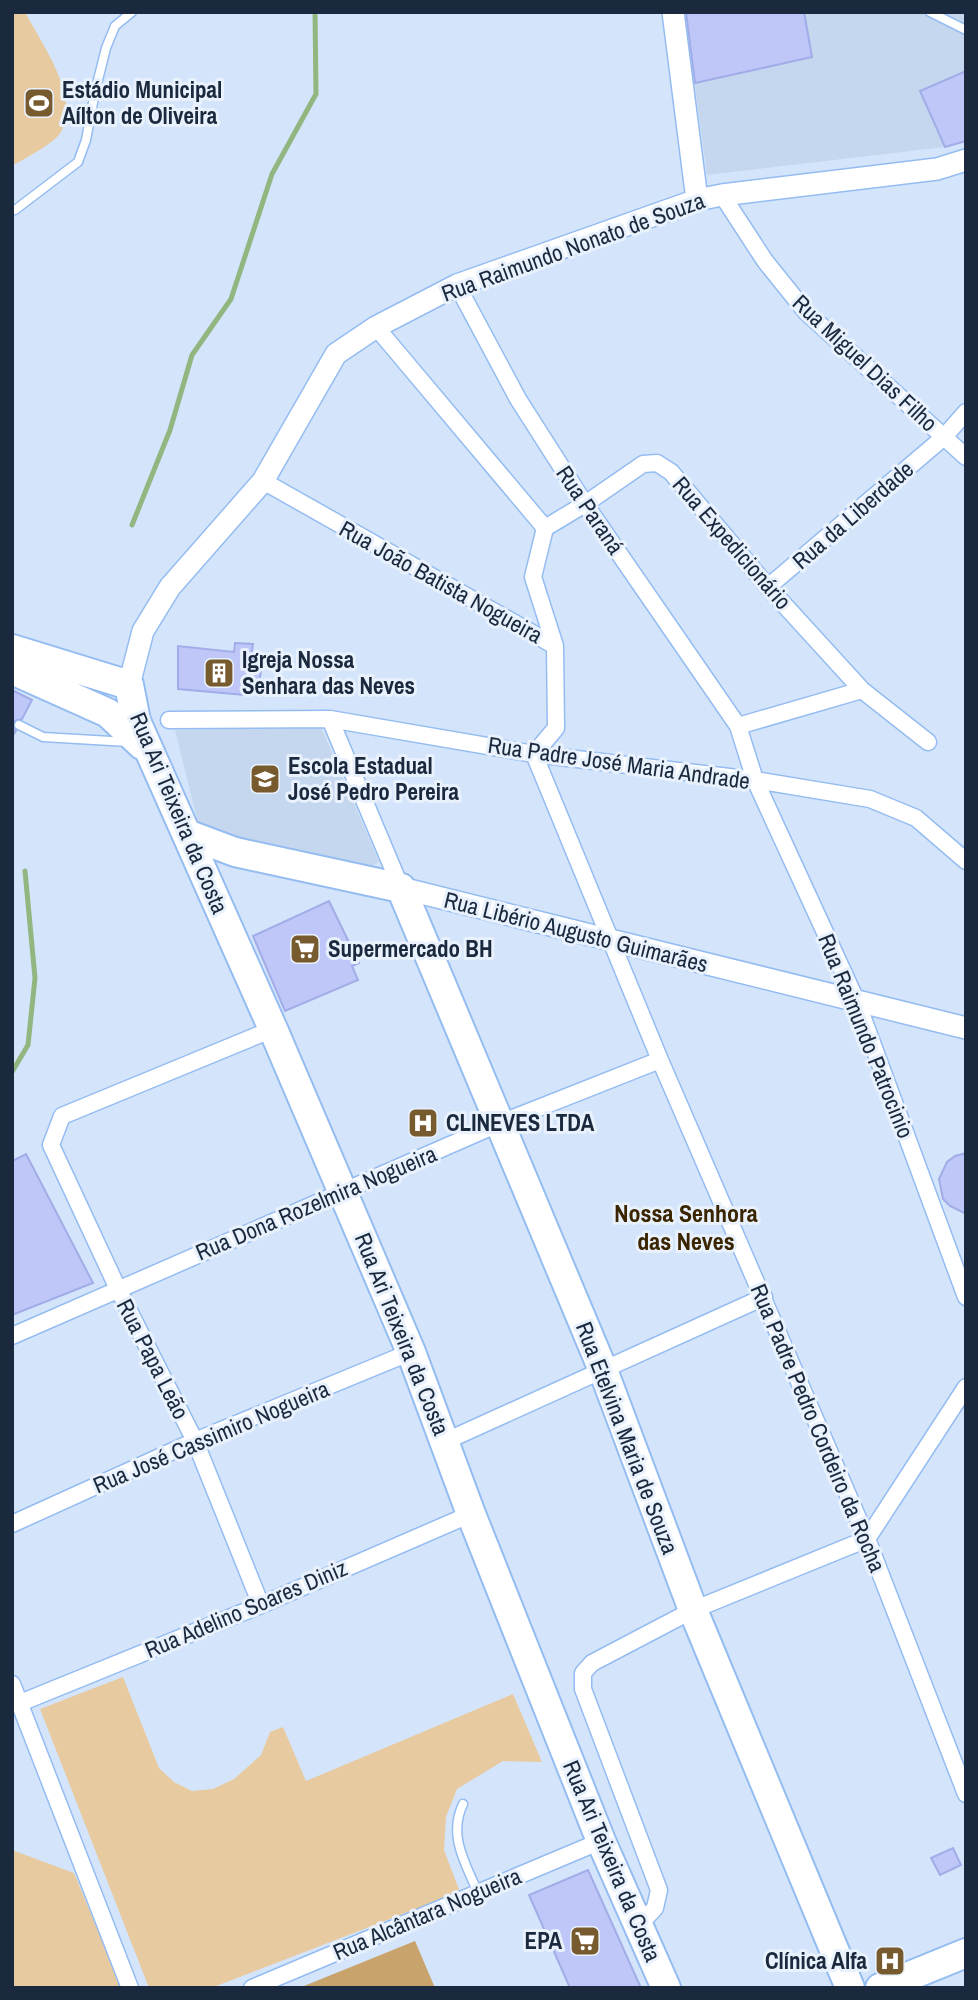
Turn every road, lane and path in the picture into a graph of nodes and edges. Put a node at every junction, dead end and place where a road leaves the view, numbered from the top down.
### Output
1 (132, 12) edge
2 (673, 12) edge
3 (930, 12) edge
4 (966, 30) edge
5 (966, 160) edge
6 (722, 194) junction
7 (697, 200) junction
8 (15, 210) dead end
9 (457, 285) junction
10 (376, 327) junction
11 (966, 412) edge
12 (944, 437) junction
13 (966, 457) edge
14 (263, 481) junction
15 (585, 504) junction
16 (545, 528) junction
17 (768, 587) junction
18 (555, 646) junction
19 (12, 649) edge
20 (12, 670) edge
21 (129, 685) junction
22 (862, 690) junction
23 (108, 713) junction
24 (330, 719) junction
25 (169, 720) dead end
26 (19, 725) dead end
27 (737, 726) junction
28 (928, 742) dead end
29 (144, 748) junction
30 (534, 754) junction
31 (755, 780) junction
32 (187, 834) junction
33 (235, 852) junction
34 (966, 861) edge
35 (401, 888) junction
36 (211, 892) junction
37 (612, 942) junction
38 (857, 1002) junction
39 (966, 1028) edge
40 (273, 1029) junction
41 (660, 1060) junction
42 (498, 1124) junction
43 (343, 1191) junction
44 (118, 1289) junction
45 (764, 1297) junction
46 (966, 1297) edge
47 (12, 1336) edge
48 (411, 1352) junction
49 (603, 1370) junction
50 (966, 1387) edge
51 (195, 1441) junction
52 (446, 1441) junction
53 (471, 1514) junction
54 (12, 1524) edge
55 (867, 1539) junction
56 (261, 1605) junction
57 (693, 1610) junction
58 (12, 1684) edge
59 (20, 1703) junction
60 (966, 1794) edge
61 (463, 1804) dead end
62 (601, 1841) junction
63 (478, 1893) junction
64 (639, 1925) junction
65 (966, 1953) edge
66 (130, 1988) edge
67 (252, 1988) edge
68 (666, 1988) edge
69 (850, 1988) edge
70 (880, 1988) edge

1 - 8 lane
2 - 7 street
3 - 4 lane
5 - 6 street, Rua Raimundo Nonato de Souza
6 - 7 street, Rua Raimundo Nonato de Souza
6 - 12 street, Rua Miguel Dias Filho
7 - 9 street, Rua Raimundo Nonato de Souza
9 - 10 street, Rua Raimundo Nonato de Souza
9 - 15 street, Rua Paraná
10 - 14 street, Rua Raimundo Nonato de Souza
10 - 16 street
11 - 12 street, Rua da Liberdade
12 - 13 street, Rua Miguel Dias Filho
12 - 17 street, Rua da Liberdade
14 - 18 street, Rua João Batista Nogueira
14 - 21 street, Rua Raimundo Nonato de Souza
15 - 16 street, Rua Expedicionário
15 - 17 street, Rua Expedicionário
15 - 27 street, Rua Paraná
16 - 18 street
17 - 22 street, Rua Expedicionário
18 - 30 street, Rua João Batista Nogueira
19 - 21 highway
20 - 23 highway
21 - 23 highway
21 - 29 highway, Rua Ari Teixeira da Costa
22 - 27 street
22 - 28 street, Rua Expedicionário
23 - 29 highway
24 - 25 street, Rua Padre José Maria Andrade
24 - 30 street, Rua Padre José Maria Andrade
24 - 35 street
26 - 29 lane
27 - 31 street, Rua Paraná
29 - 32 highway, Rua Ari Teixeira da Costa
30 - 31 street, Rua Padre José Maria Andrade
30 - 37 street, Rua Padre Pedro Cordeiro da Rocha
31 - 34 street, Rua Padre José Maria Andrade
31 - 38 street, Rua Raimundo Patrocinio
32 - 33 highway, Rua Libério Augusto Guimarães
32 - 36 highway, Rua Ari Teixeira da Costa
33 - 35 highway, Rua Libério Augusto Guimarães
33 - 36 highway
35 - 37 street, Rua Libério Augusto Guimarães
35 - 42 highway, Rua Etelvina Maria de Souza
36 - 40 highway, Rua Ari Teixeira da Costa
37 - 38 street, Rua Libério Augusto Guimarães
37 - 41 street, Rua Padre Pedro Cordeiro da Rocha
38 - 39 street, Rua Libério Augusto Guimarães
38 - 46 street, Rua Raimundo Patrocinio
40 - 43 highway, Rua Ari Teixeira da Costa
40 - 44 street, Rua Papa Leão
41 - 42 street, Rua Dona Rozelmira Nogueira
41 - 45 street, Rua Padre Pedro Cordeiro da Rocha
42 - 43 street, Rua Dona Rozelmira Nogueira
42 - 49 highway, Rua Etelvina Maria de Souza
43 - 44 street, Rua Dona Rozelmira Nogueira
43 - 48 highway, Rua Ari Teixeira da Costa
44 - 47 street, Rua Dona Rozelmira Nogueira
44 - 51 street, Rua Papa Leão
45 - 49 street
45 - 55 street, Rua Padre Pedro Cordeiro da Rocha
48 - 51 street, Rua José Cassimiro Nogueira
48 - 52 highway, Rua Ari Teixeira da Costa
49 - 52 street
49 - 57 highway, Rua Etelvina Maria de Souza
50 - 55 street
51 - 54 street, Rua José Cassimiro Nogueira
51 - 56 street, Rua Papa Leão
52 - 53 highway, Rua Ari Teixeira da Costa
53 - 56 street, Rua Adelino Soares Diniz
53 - 62 highway, Rua Ari Teixeira da Costa
55 - 57 street
55 - 60 street, Rua Padre Pedro Cordeiro da Rocha
56 - 59 street, Rua Adelino Soares Diniz
57 - 64 street
57 - 69 highway, Rua Etelvina Maria de Souza
58 - 59 street
59 - 66 street
61 - 63 lane
62 - 63 street, Rua Alcântara Nogueira
62 - 64 highway, Rua Ari Teixeira da Costa
63 - 67 street, Rua Alcântara Nogueira
64 - 68 highway, Rua Ari Teixeira da Costa
65 - 70 highway

